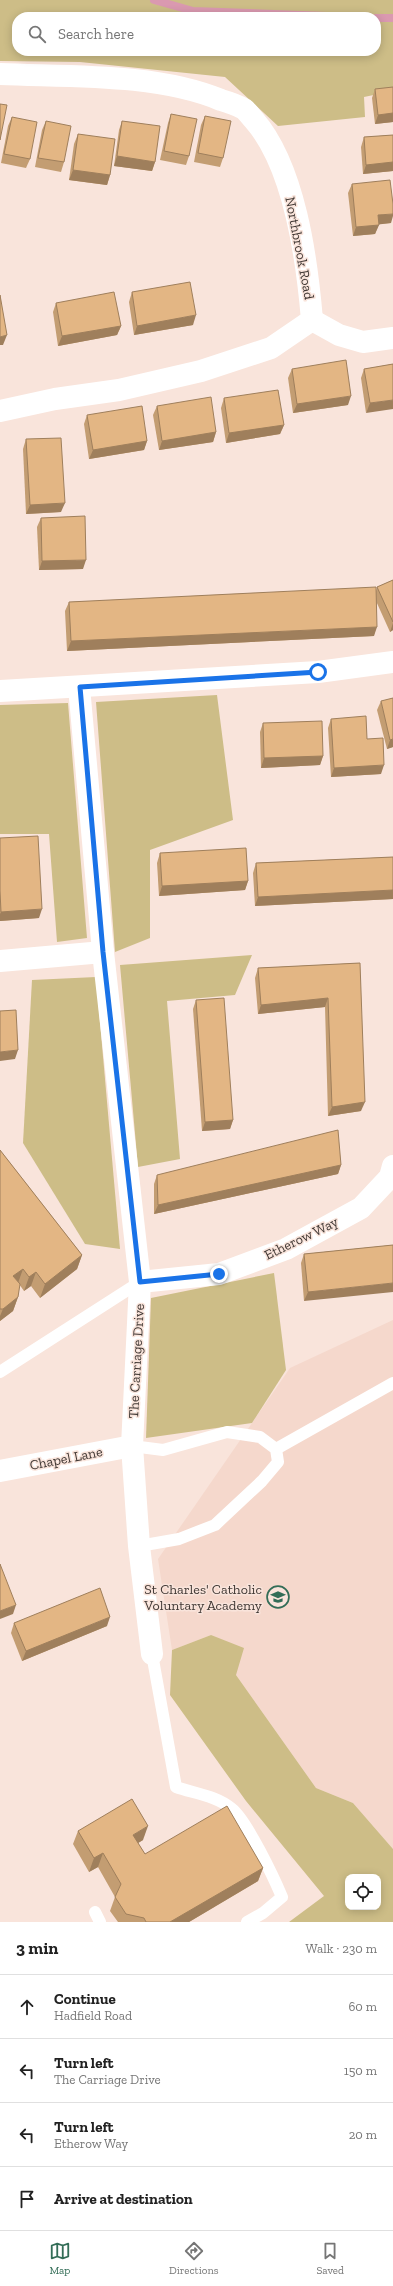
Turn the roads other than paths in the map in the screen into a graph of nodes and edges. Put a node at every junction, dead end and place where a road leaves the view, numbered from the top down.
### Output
1 (0, 74) edge
2 (312, 320) junction
3 (393, 338) edge
4 (0, 411) edge
5 (393, 662) edge
6 (80, 687) junction
7 (0, 691) edge
8 (103, 952) junction
9 (0, 961) edge
10 (393, 1166) edge
11 (140, 1282) junction
12 (0, 1372) edge
13 (393, 1383) edge
14 (132, 1446) junction
15 (276, 1449) junction
16 (0, 1471) edge
17 (139, 1546) junction
18 (152, 1654) joint
19 (247, 1922) edge

1 - 2 street, Northbrook Road
2 - 3 street
2 - 4 street
5 - 6 street
6 - 7 street
6 - 8 street, The Carriage Drive
8 - 9 street
8 - 11 street, The Carriage Drive
10 - 11 street, Etherow Way
11 - 12 lane
11 - 14 street, The Carriage Drive
13 - 15 lane
14 - 15 lane
14 - 16 street, Chapel Lane
14 - 17 street, The Carriage Drive
15 - 17 lane
17 - 18 street, The Carriage Drive
18 - 19 lane

